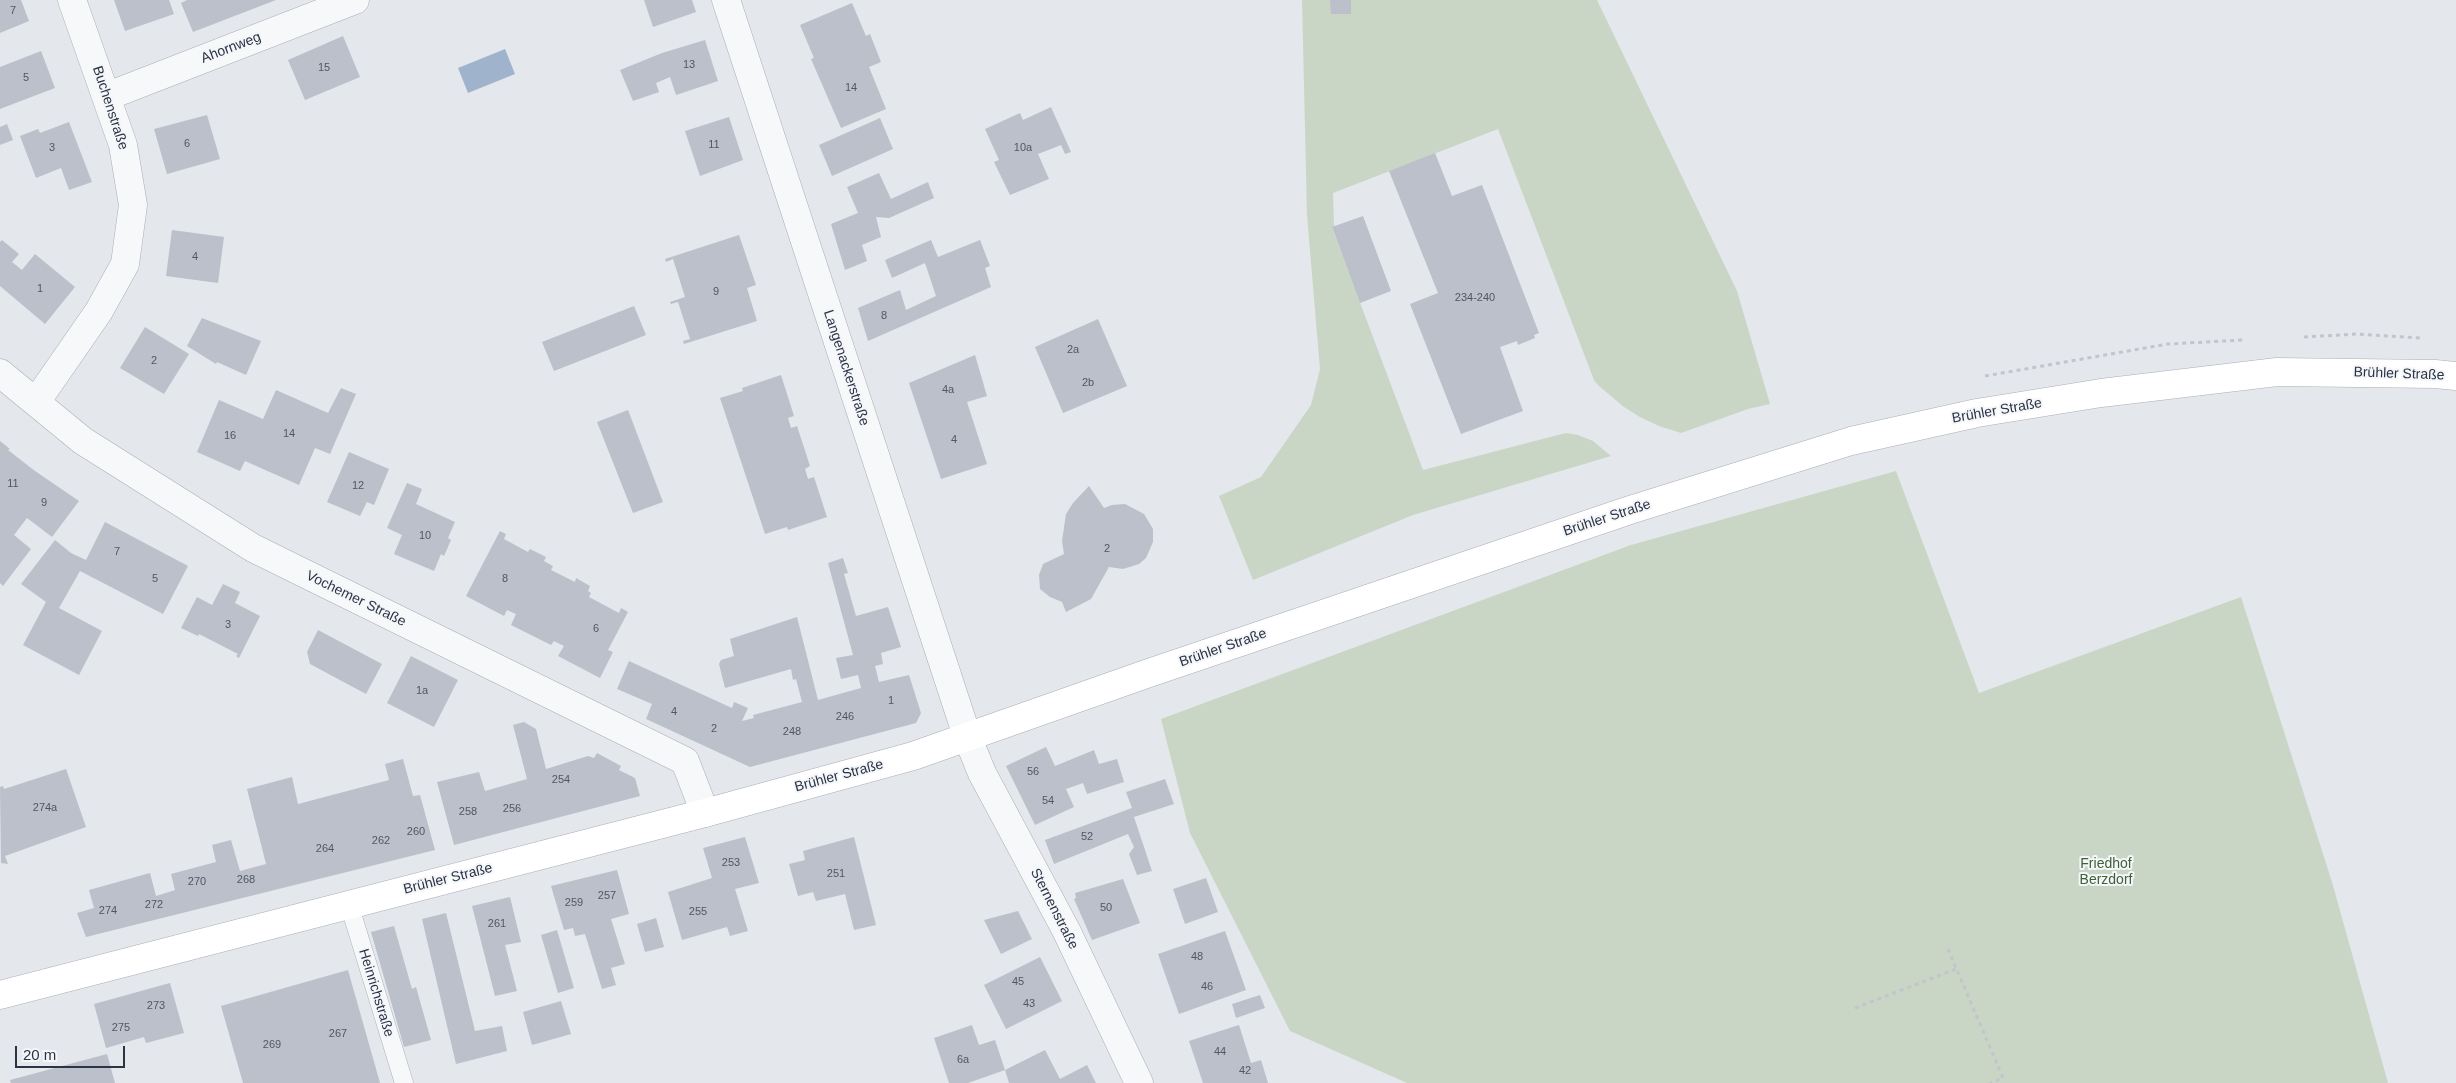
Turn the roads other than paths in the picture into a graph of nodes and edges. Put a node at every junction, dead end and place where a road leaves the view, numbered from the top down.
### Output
1 (72, 0) edge
2 (355, 0) edge
3 (726, 0) edge
4 (108, 96) junction
5 (0, 374) edge
6 (2456, 376) edge
7 (36, 402) junction
8 (967, 736) junction
9 (705, 813) junction
10 (349, 904) junction
11 (0, 995) edge
12 (404, 1083) edge
13 (1139, 1083) edge

1 - 4 street, Buchenstraße
2 - 4 street, Ahornweg
3 - 8 street, Langenackerstraße
4 - 7 street, Buchenstraße
5 - 7 street, Vochemer Straße
6 - 8 main road, Brühler Straße
7 - 9 street, Vochemer Straße
8 - 9 main road, Brühler Straße
8 - 13 street, Sternenstraße
9 - 10 main road, Brühler Straße
10 - 11 main road, Brühler Straße
10 - 12 lane, Heinrichstraße

